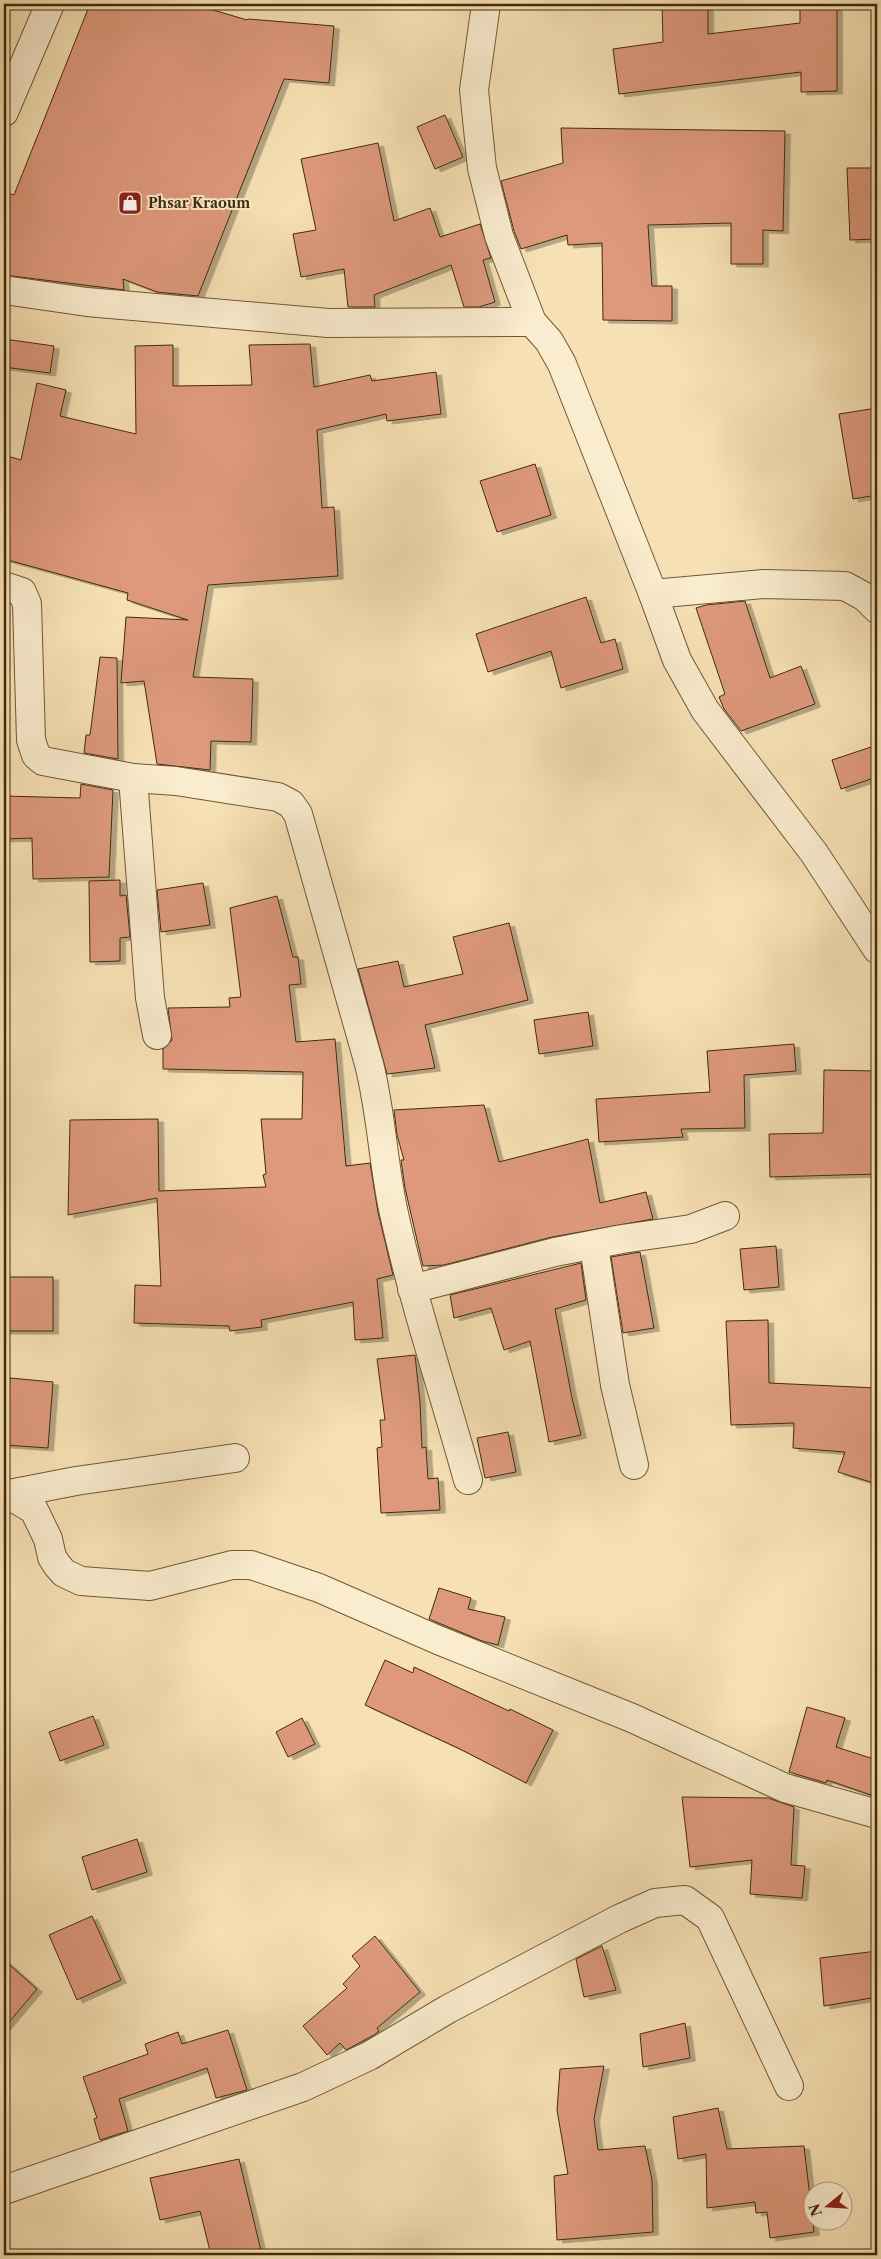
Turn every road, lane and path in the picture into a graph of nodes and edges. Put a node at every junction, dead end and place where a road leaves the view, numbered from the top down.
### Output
1 (50, 4) edge
2 (486, 4) edge
3 (4, 112) edge
4 (4, 290) edge
5 (532, 322) junction
6 (4, 586) edge
7 (653, 594) junction
8 (877, 609) edge
9 (133, 778) junction
10 (877, 949) edge
11 (157, 1035) dead end
12 (725, 1216) dead end
13 (594, 1246) junction
14 (412, 1289) junction
15 (235, 1458) dead end
16 (634, 1465) dead end
17 (468, 1480) dead end
18 (6, 1493) edge
19 (877, 1814) edge
20 (788, 2086) dead end
21 (4, 2190) edge

1 - 3 street
2 - 5 street
4 - 5 street
5 - 7 street
6 - 9 street
7 - 8 street
7 - 10 street
9 - 11 street
9 - 14 street
12 - 13 street
13 - 14 street
13 - 16 street
14 - 17 street
15 - 18 street
18 - 19 street
20 - 21 street

